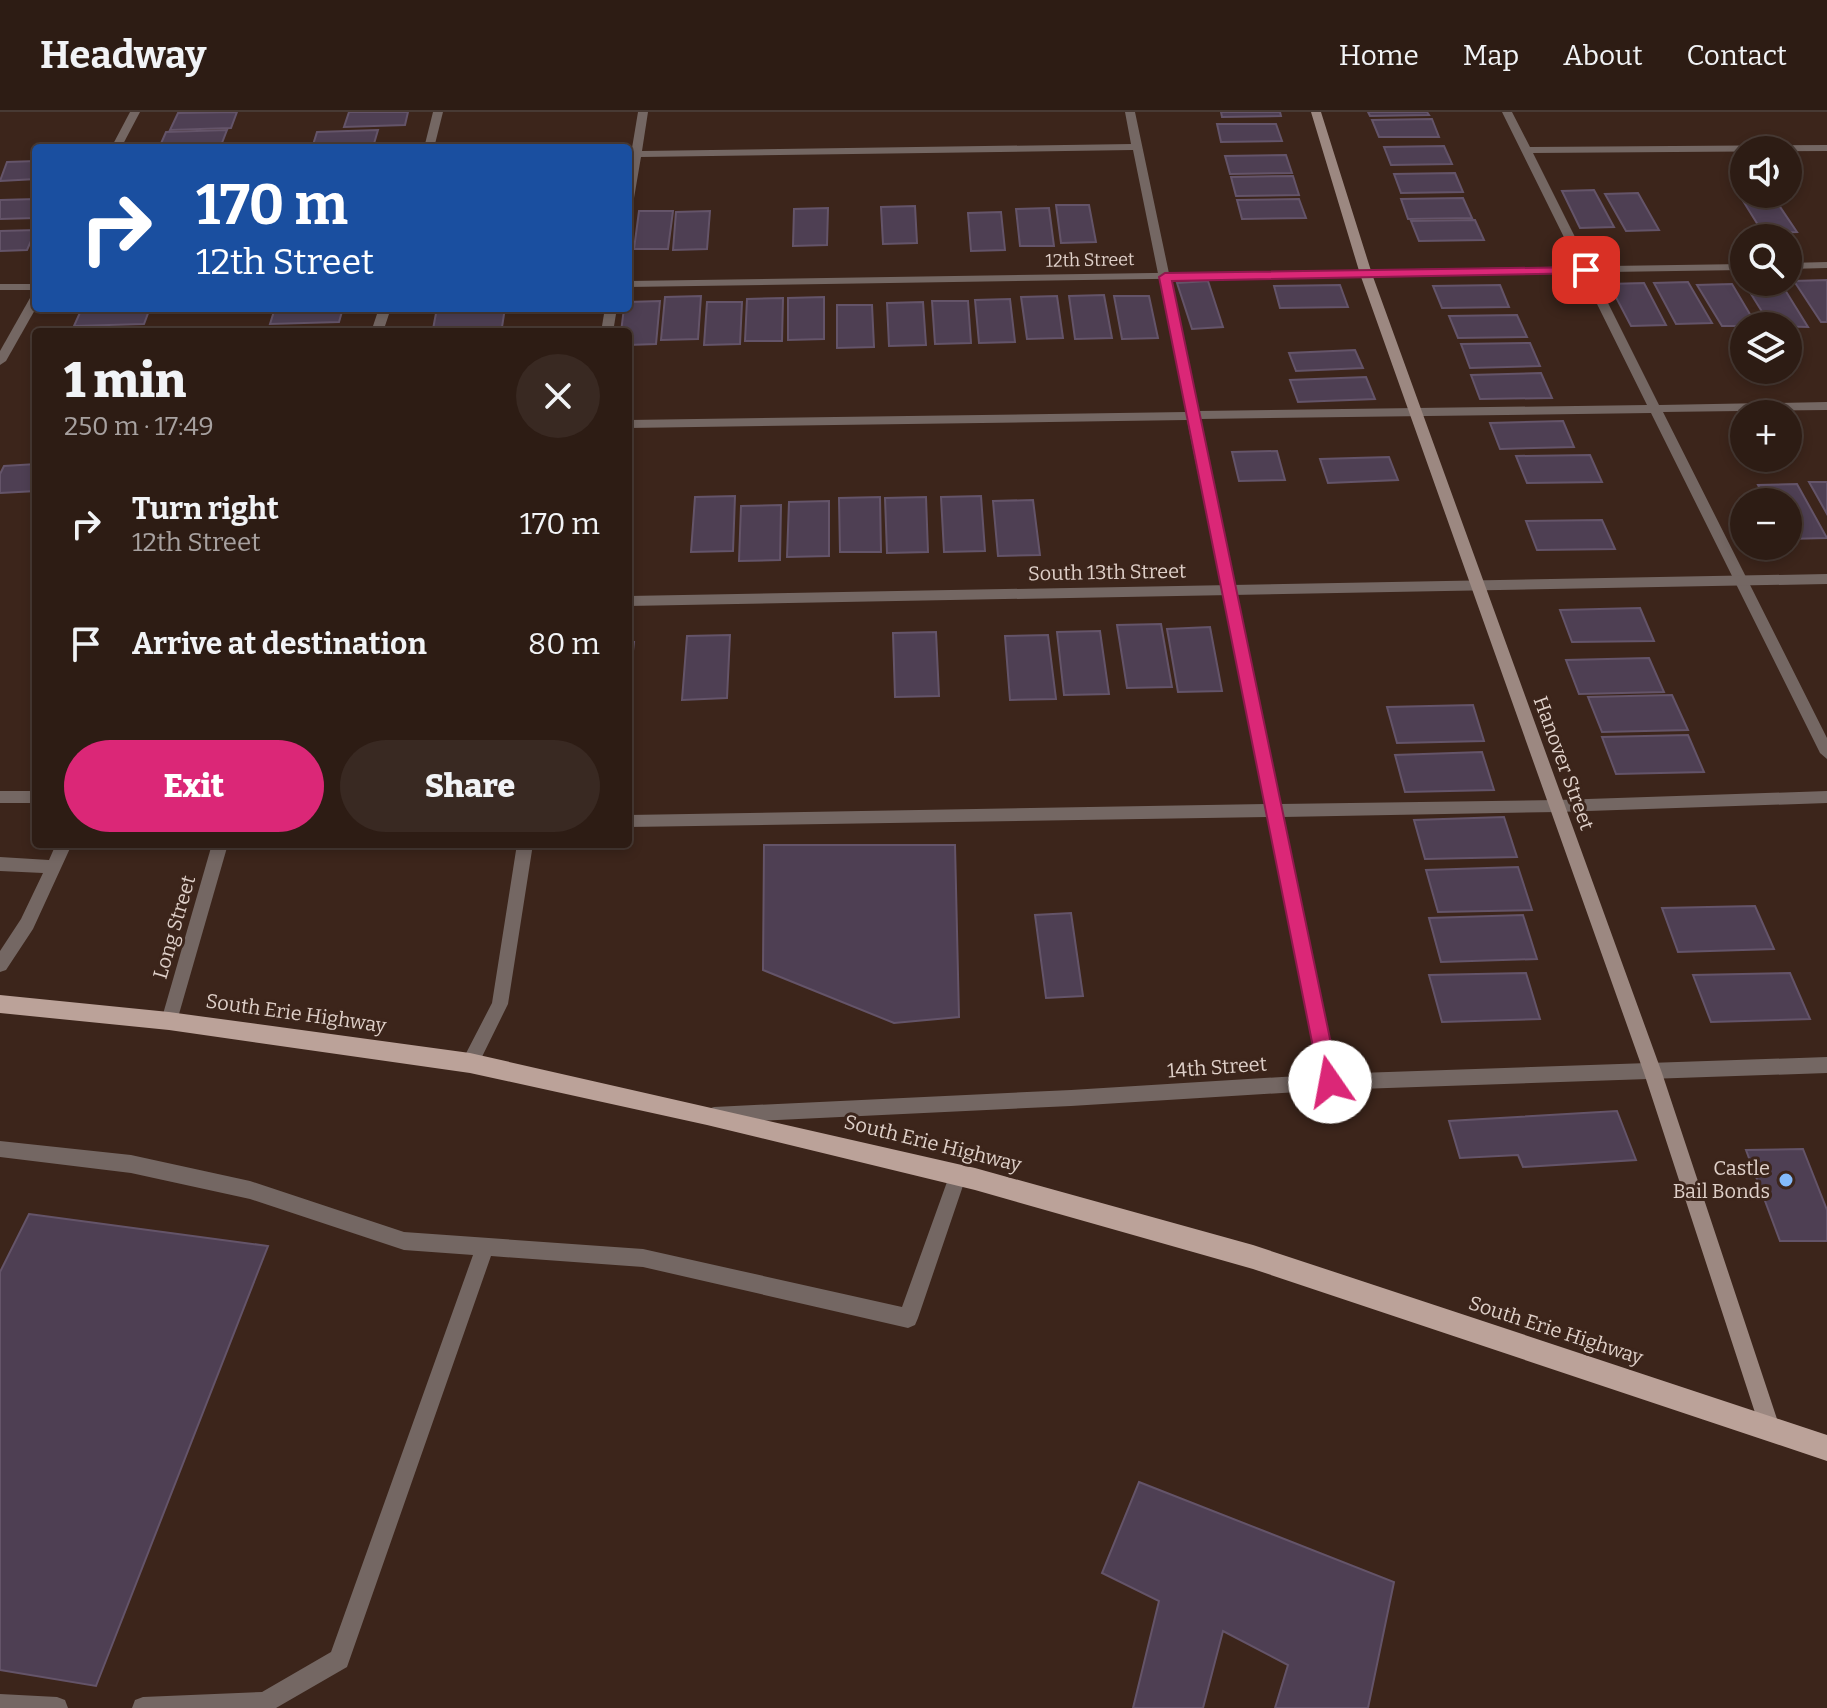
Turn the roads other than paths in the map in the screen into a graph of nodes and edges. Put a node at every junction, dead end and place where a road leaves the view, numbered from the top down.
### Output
1 (135, 112) edge
2 (438, 112) edge
3 (643, 112) edge
4 (1130, 112) edge
5 (1316, 112) edge
6 (1507, 112) edge
7 (118, 144) edge
8 (430, 144) edge
9 (1137, 147) junction
10 (1827, 148) edge
11 (1526, 150) junction
12 (636, 154) junction
13 (632, 179) edge
14 (1827, 265) edge
15 (1802, 266) edge
16 (1730, 267) edge
17 (1586, 270) junction
18 (1366, 274) junction
19 (1165, 277) junction
20 (632, 284) edge
21 (0, 287) edge
22 (32, 287) edge
23 (32, 305) edge
24 (0, 361) edge
25 (1827, 406) edge
26 (1655, 407) junction
27 (1416, 411) junction
28 (1192, 414) junction
29 (632, 424) edge
30 (1827, 579) edge
31 (1743, 580) junction
32 (1479, 585) junction
33 (1227, 590) junction
34 (632, 601) edge
35 (1827, 753) edge
36 (0, 797) edge
37 (32, 797) edge
38 (1827, 797) edge
39 (1558, 806) junction
40 (1272, 810) junction
41 (632, 821) edge
42 (62, 848) edge
43 (219, 848) edge
44 (524, 848) edge
45 (0, 864) edge
46 (54, 867) junction
47 (0, 965) edge
48 (0, 1004) edge
49 (169, 1021) junction
50 (470, 1063) junction
51 (1827, 1065) edge
52 (1653, 1073) junction
53 (1330, 1082) junction
54 (707, 1115) junction
55 (0, 1149) edge
56 (958, 1174) junction
57 (485, 1247) junction
58 (1770, 1428) junction
59 (1827, 1448) edge
60 (0, 1705) edge
61 (57, 1708) edge
62 (143, 1708) edge

1 - 7 street
2 - 8 street
3 - 12 street
4 - 9 street
5 - 18 street, Hanover Street
6 - 11 street
9 - 12 street
9 - 19 street
10 - 11 street
11 - 17 street
12 - 13 street
14 - 15 street
16 - 17 street, 12th Street
17 - 18 street, 12th Street
17 - 26 street
18 - 19 street, 12th Street
18 - 27 street, Hanover Street
19 - 20 street, 12th Street
19 - 28 street
21 - 22 street
23 - 24 street
25 - 26 street
26 - 27 street
26 - 31 street
27 - 28 street
27 - 32 street, Hanover Street
28 - 29 street
28 - 33 street
30 - 31 street, South 13th Street
31 - 32 street, South 13th Street
31 - 35 street
32 - 33 street, South 13th Street
32 - 39 street, Hanover Street
33 - 34 street, South 13th Street
33 - 40 street
36 - 37 street
38 - 39 street
39 - 40 street
39 - 52 street, Hanover Street
40 - 41 street
40 - 53 street
42 - 46 street
43 - 49 street, Long Street
44 - 50 street
45 - 46 street
46 - 47 street
48 - 49 main road, South Erie Highway
49 - 50 main road, South Erie Highway
50 - 54 main road, South Erie Highway
51 - 52 street, 14th Street
52 - 53 street, 14th Street
52 - 58 street, Hanover Street
53 - 54 street, 14th Street
54 - 56 main road, South Erie Highway
55 - 57 street
56 - 57 street
56 - 58 main road, South Erie Highway
57 - 62 street
58 - 59 main road, South Erie Highway
60 - 61 street

